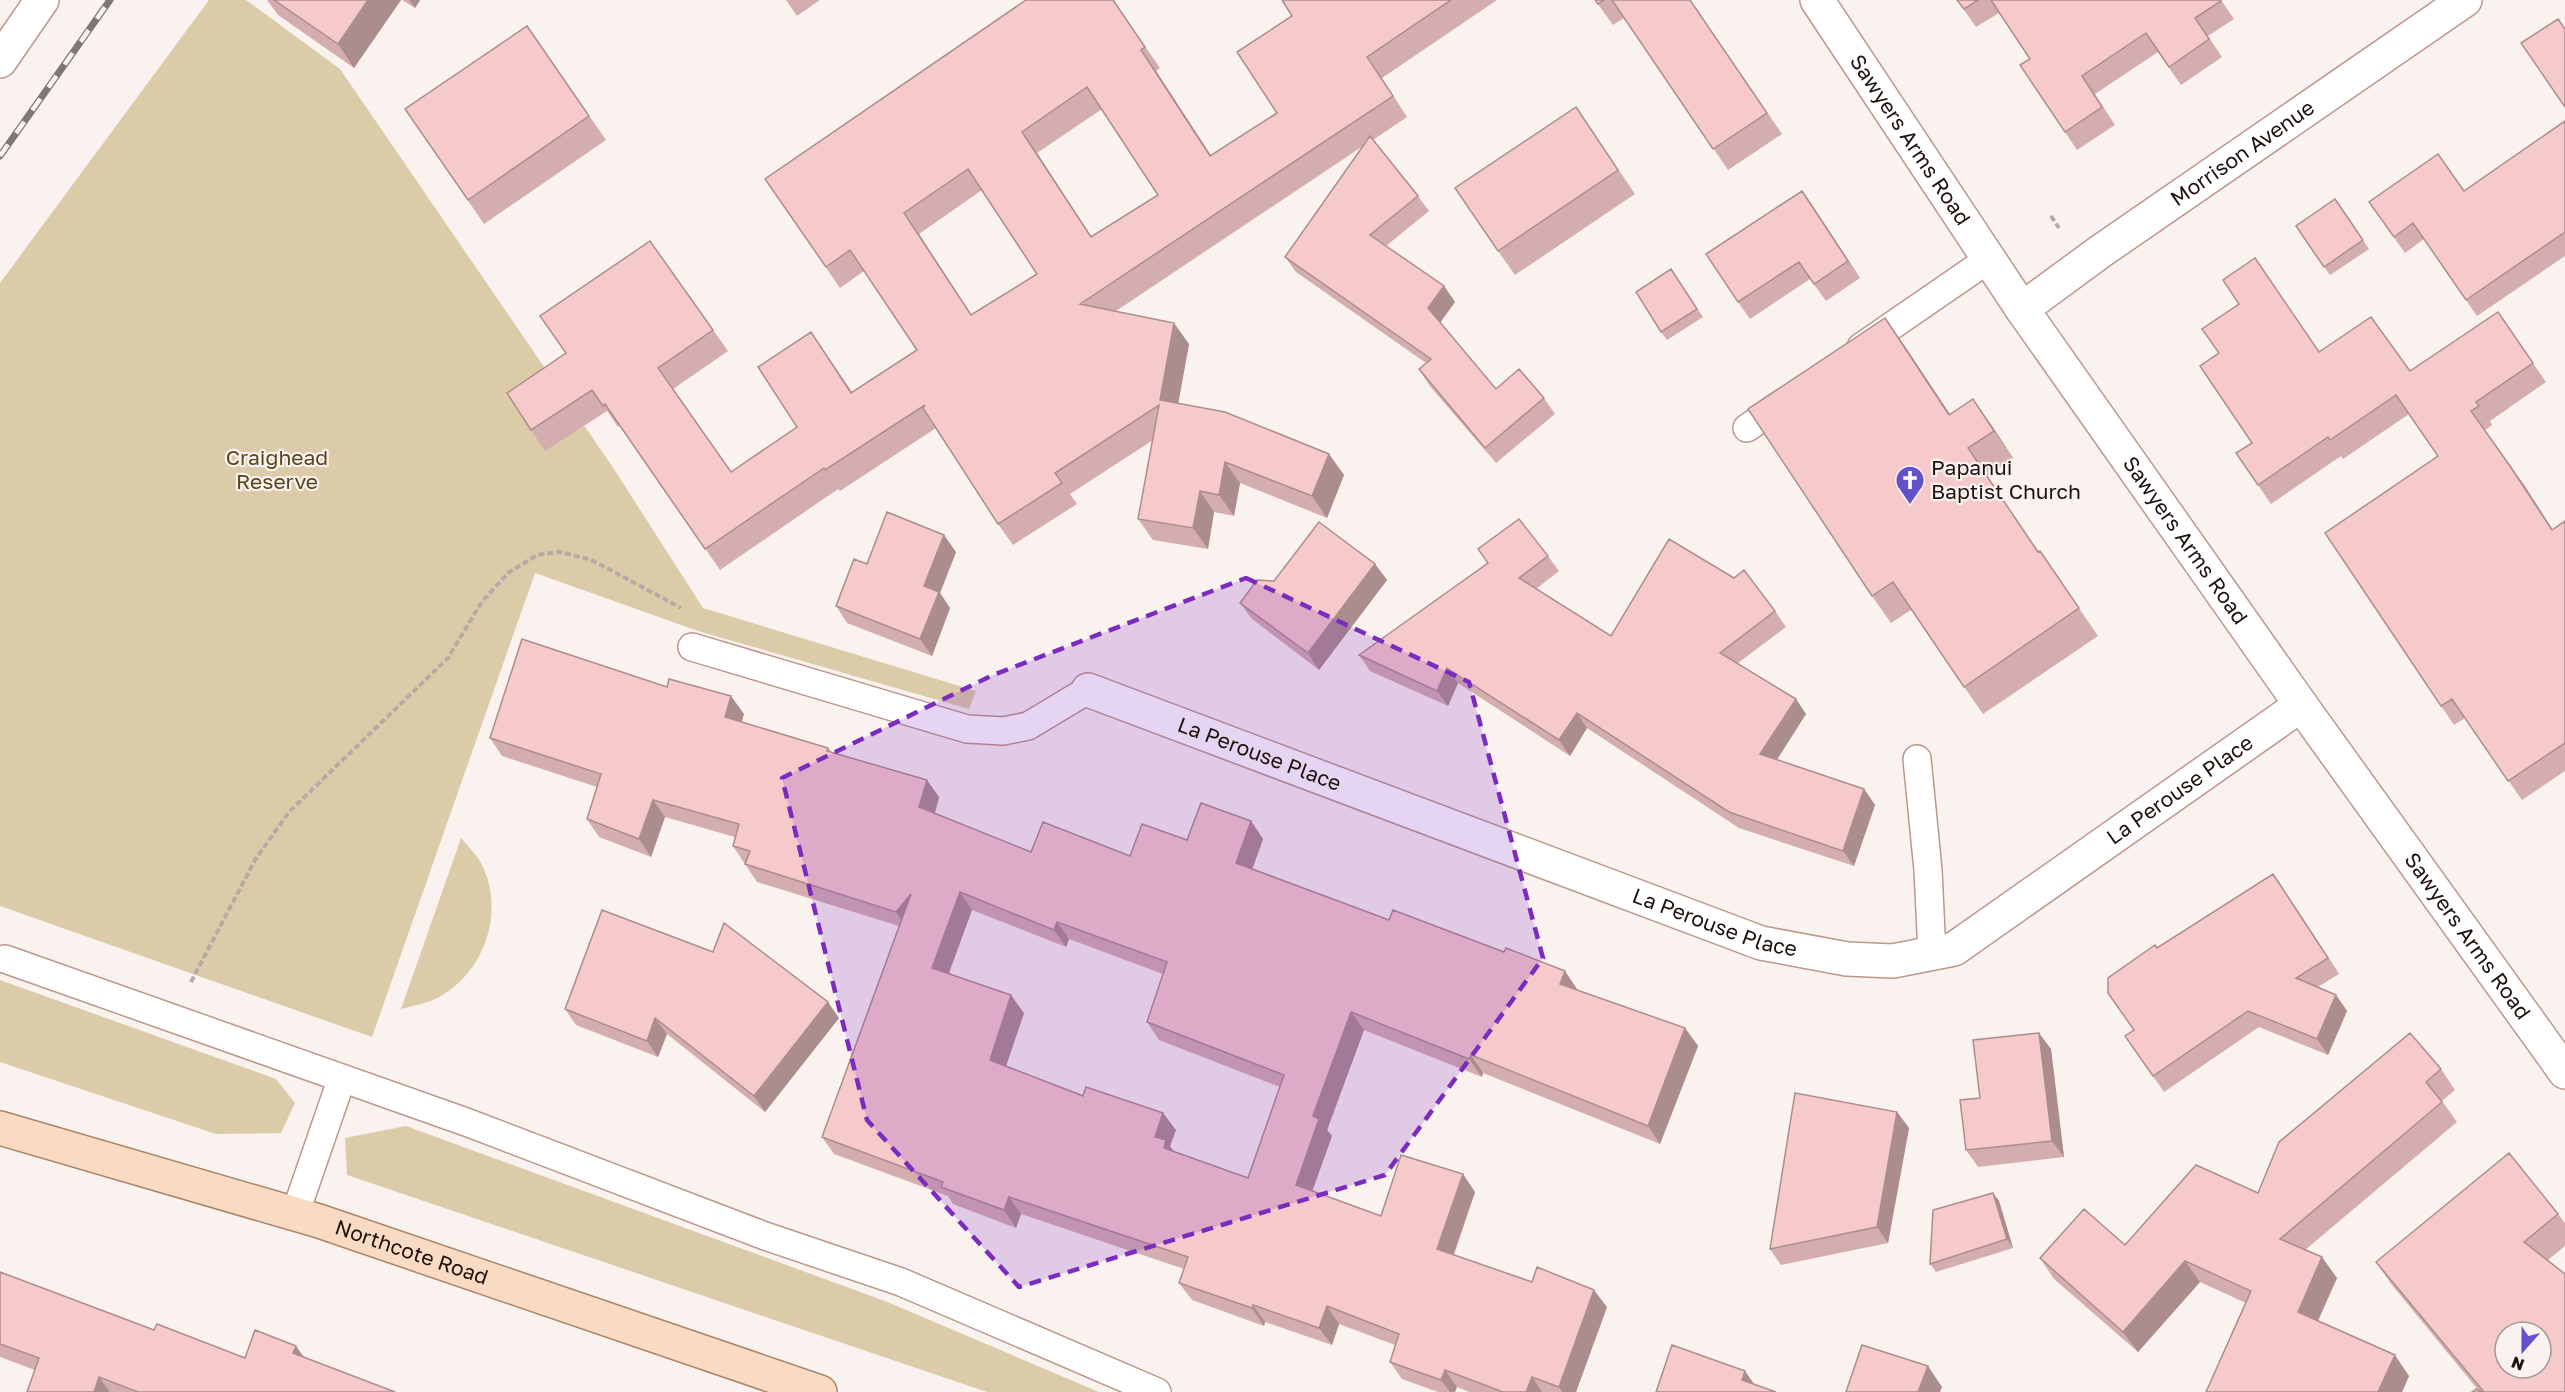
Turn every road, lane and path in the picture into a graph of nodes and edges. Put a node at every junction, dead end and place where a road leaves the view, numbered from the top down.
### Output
1 (42, 0) edge
2 (1817, 0) edge
3 (2465, 0) edge
4 (0, 61) edge
5 (2052, 216) dead end
6 (2062, 233) dead end
7 (1989, 259) junction
8 (2022, 309) junction
9 (1844, 359) edge
10 (1806, 387) edge
11 (1747, 428) edge
12 (686, 611) dead end
13 (692, 647) dead end
14 (1088, 690) joint
15 (2301, 705) junction
16 (1917, 759) dead end
17 (1932, 954) junction
18 (5, 959) dead end
19 (181, 979) dead end
20 (2565, 1072) edge
21 (342, 1078) junction
22 (0, 1128) edge
23 (295, 1214) junction
24 (820, 1392) edge
25 (1157, 1392) edge

1 - 4 street
2 - 7 street, Sawyers Arms Road
3 - 8 street, Morrison Avenue
5 - 6 path
7 - 8 street, Sawyers Arms Road
7 - 9 lane
8 - 15 street, Sawyers Arms Road
10 - 11 lane
12 - 19 path
13 - 14 lane
14 - 17 street, La Perouse Place
15 - 17 street, La Perouse Place
15 - 20 street, Sawyers Arms Road
16 - 17 lane
18 - 21 lane
21 - 23 lane
21 - 25 lane
22 - 23 main road, Northcote Road
23 - 24 main road, Northcote Road

